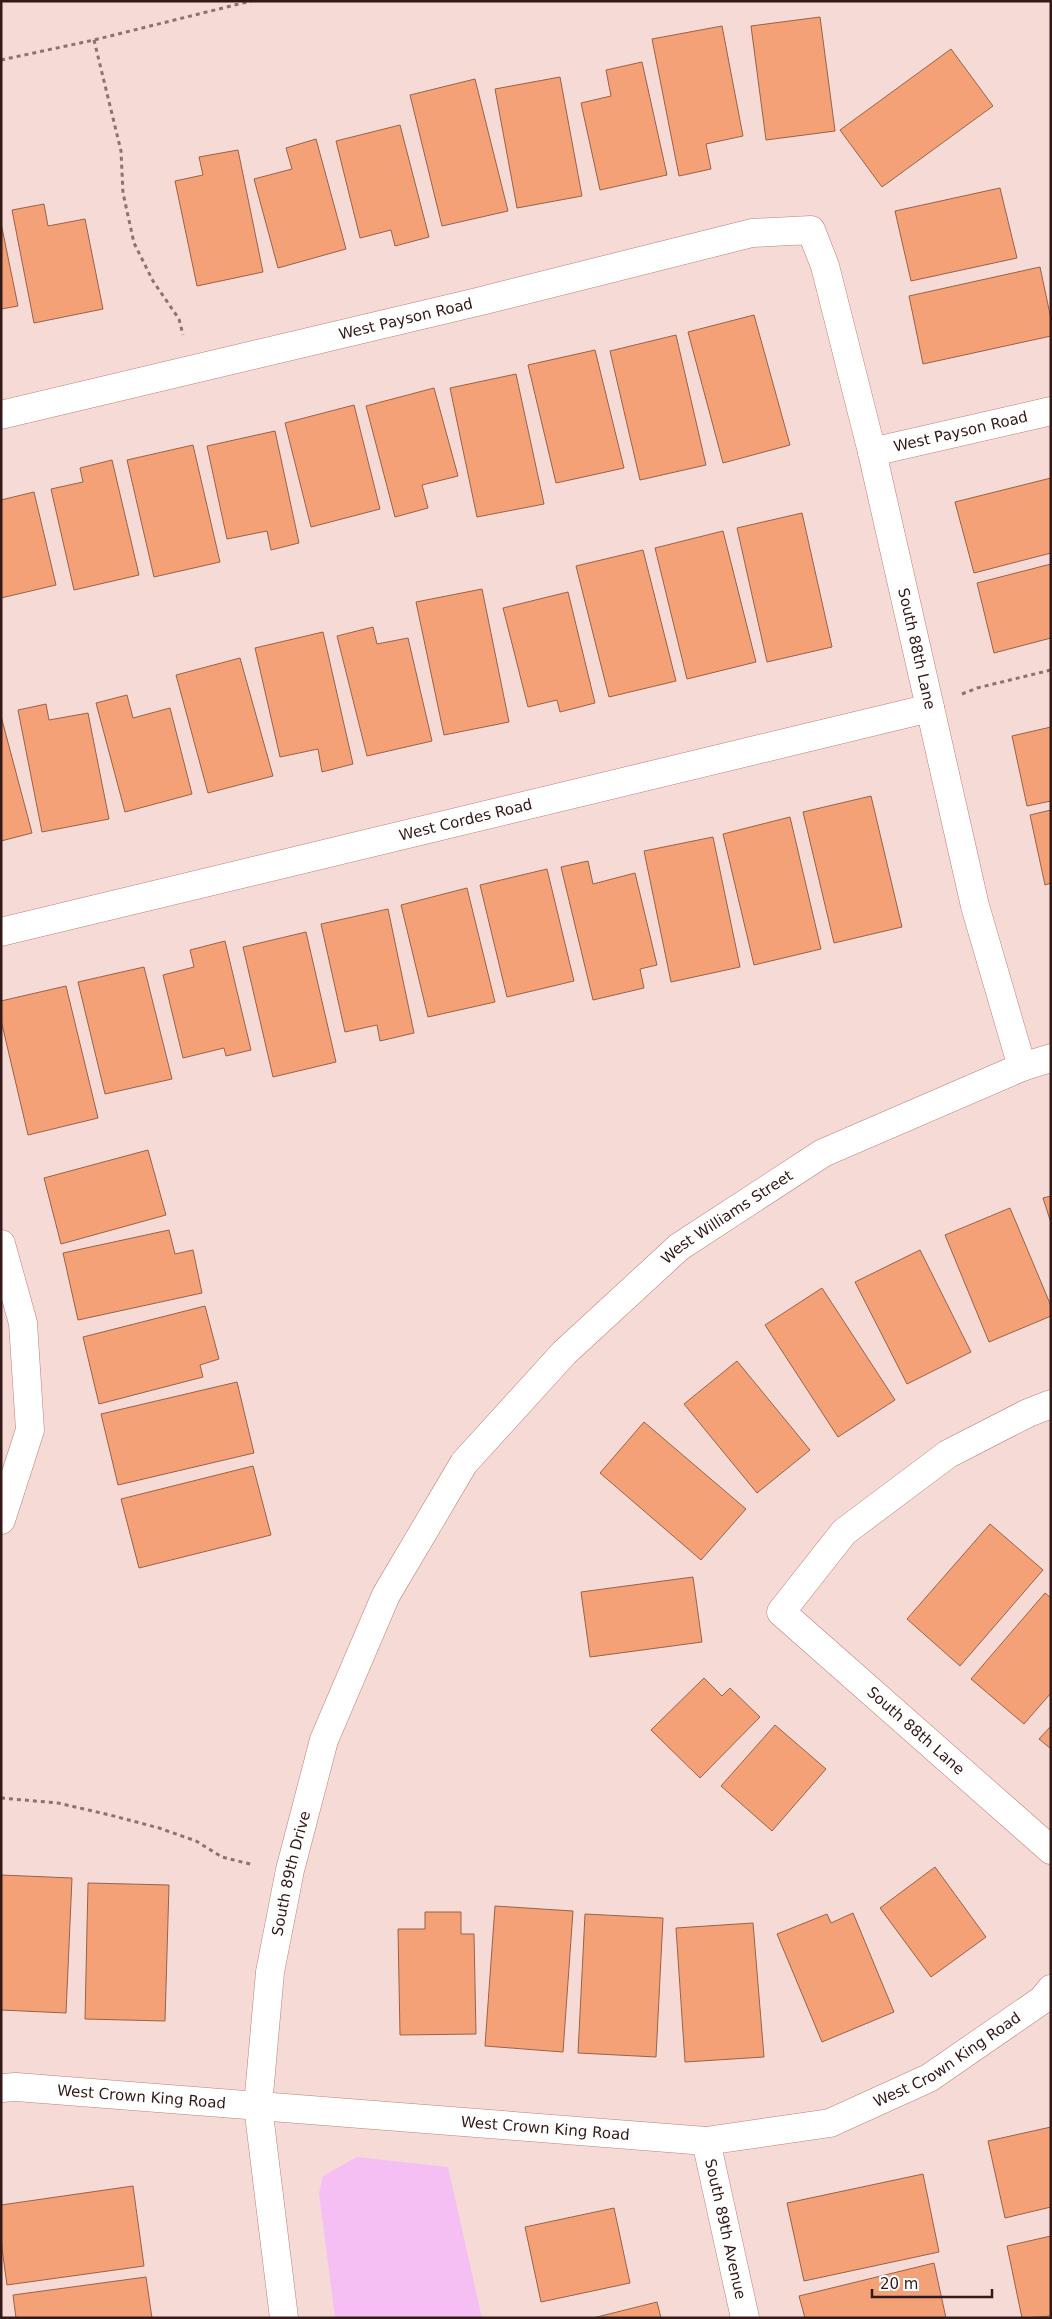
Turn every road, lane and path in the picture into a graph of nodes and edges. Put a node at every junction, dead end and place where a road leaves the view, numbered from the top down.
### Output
1 (251, 1) edge
2 (94, 40) junction
3 (1, 60) edge
4 (811, 230) joint
5 (190, 369) junction
6 (1051, 411) edge
7 (1, 415) edge
8 (872, 452) junction
9 (1051, 670) edge
10 (930, 708) junction
11 (1, 932) edge
12 (1051, 1058) edge
13 (1022, 1067) junction
14 (1, 1244) edge
15 (1051, 1404) edge
16 (464, 1464) joint
17 (1, 1520) edge
18 (1, 1798) edge
19 (1051, 1850) edge
20 (290, 1870) junction
21 (1051, 1989) edge
22 (1, 2088) edge
23 (258, 2106) junction
24 (706, 2141) junction
25 (284, 2318) edge
26 (744, 2318) edge

1 - 2 path
2 - 3 path
2 - 5 path
4 - 5 street, West Payson Road
4 - 8 street, South 88th Lane
5 - 7 street, West Payson Road
6 - 8 street, West Payson Road
8 - 10 street, South 88th Lane
9 - 10 path
10 - 11 street, West Cordes Road
10 - 13 street, South 88th Lane
12 - 13 street, West Williams Street
13 - 16 street, West Williams Street
14 - 17 street
15 - 19 street, South 88th Lane
16 - 20 street, South 89th Drive
18 - 20 path
20 - 23 street, South 89th Drive
21 - 24 street, West Crown King Road
22 - 23 street, West Crown King Road
23 - 24 street, West Crown King Road
23 - 25 street, South 89th Drive
24 - 26 street, South 89th Avenue

